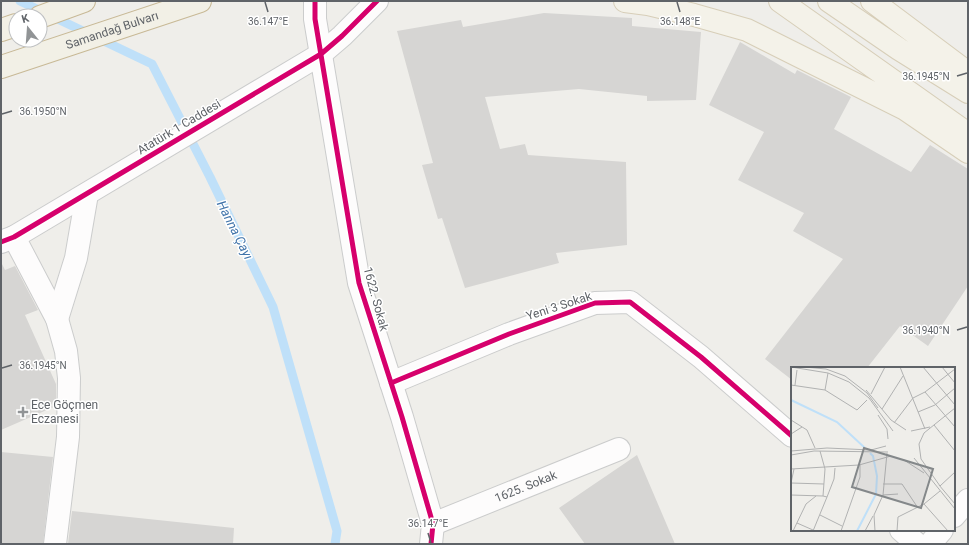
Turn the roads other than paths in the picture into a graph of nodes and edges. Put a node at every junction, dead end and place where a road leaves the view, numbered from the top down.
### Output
1 (84, 1) edge
2 (315, 1) edge
3 (377, 1) edge
4 (625, 1) edge
5 (780, 1) edge
6 (829, 1) edge
7 (872, 1) edge
8 (196, 2) edge
9 (48, 13) edge
10 (320, 54) junction
11 (1, 67) edge
12 (968, 73) edge
13 (968, 92) edge
14 (968, 134) edge
15 (968, 152) edge
16 (87, 194) junction
17 (8, 240) edge
18 (57, 319) junction
19 (391, 383) junction
20 (791, 435) edge
21 (619, 449) dead end
22 (968, 500) edge
23 (955, 515) edge
24 (902, 531) edge
25 (941, 531) edge
26 (432, 534) edge
27 (55, 544) edge
28 (917, 544) edge
29 (930, 544) edge

1 - 9 highway
2 - 10 street
3 - 10 street, Atatürk 1 Caddesi
4 - 15 main road
5 - 14 main road
6 - 13 main road
7 - 12 main road
8 - 11 highway, Samandağ Bulvarı
10 - 16 street, Atatürk 1 Caddesi
10 - 19 street, 1622. Sokak
16 - 17 street, Atatürk 1 Caddesi
16 - 18 street
17 - 18 street
18 - 27 street
19 - 20 street, Yeni 3 Sokak
19 - 26 street, 1622. Sokak
21 - 26 street, 1625. Sokak
22 - 23 street
24 - 28 street
25 - 29 street

